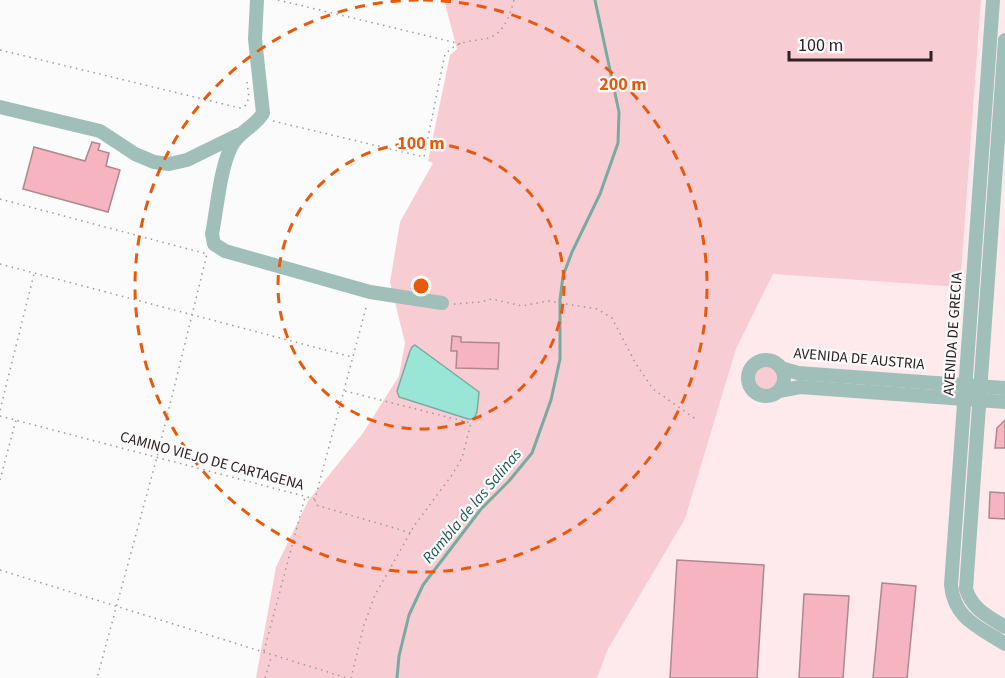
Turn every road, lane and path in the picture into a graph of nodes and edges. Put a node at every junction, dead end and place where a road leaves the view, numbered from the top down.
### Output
1 (257, 0) edge
2 (278, 0) edge
3 (514, 0) edge
4 (993, 0) edge
5 (1005, 40) edge
6 (461, 44) junction
7 (0, 50) edge
8 (996, 66) edge
9 (1004, 77) edge
10 (247, 78) dead end
11 (0, 107) edge
12 (276, 122) dead end
13 (242, 132) junction
14 (0, 199) edge
15 (0, 264) edge
16 (34, 273) junction
17 (370, 291) junction
18 (442, 303) joint
19 (193, 314) junction
20 (353, 358) junction
21 (781, 368) junction
22 (1005, 388) edge
23 (344, 391) junction
24 (779, 391) junction
25 (973, 393) junction
26 (1005, 402) edge
27 (0, 410) edge
28 (0, 416) edge
29 (16, 420) junction
30 (697, 420) dead end
31 (157, 457) junction
32 (0, 480) edge
33 (305, 497) junction
34 (315, 500) junction
35 (411, 533) junction
36 (0, 570) edge
37 (117, 605) junction
38 (1005, 627) edge
39 (1005, 644) edge
40 (264, 652) junction
41 (272, 654) junction
42 (97, 678) edge
43 (265, 678) edge
44 (349, 678) edge

1 - 13 street
2 - 6 path
3 - 6 path
4 - 8 street, AVENIDA DE GRECIA
5 - 8 street, AVENIDA DE GRECIA
6 - 12 path
7 - 10 path
8 - 9 street
8 - 25 street, AVENIDA DE GRECIA
9 - 25 street, AVENIDA DE GRECIA
11 - 13 street
13 - 17 street
14 - 19 path
15 - 16 path
16 - 19 path
16 - 27 path
17 - 18 street
17 - 20 path, CAMINO VIEJO DE CARTAGENA
18 - 30 path
19 - 20 path
19 - 31 path
20 - 23 path, CAMINO VIEJO DE CARTAGENA
21 - 24 street
21 - 24 street
21 - 25 street, AVENIDA DE AUSTRIA
22 - 25 street, AVENIDA DE AUSTRIA
23 - 34 path, CAMINO VIEJO DE CARTAGENA
23 - 35 path
24 - 25 street, AVENIDA DE AUSTRIA
25 - 26 street, AVENIDA DE AUSTRIA
25 - 38 street, AVENIDA DE GRECIA
25 - 39 street, AVENIDA DE GRECIA
28 - 29 path, CAMINO VIEJO DE CARTAGENA
29 - 31 path, CAMINO VIEJO DE CARTAGENA
29 - 32 path
31 - 33 path, CAMINO VIEJO DE CARTAGENA
31 - 37 path
33 - 34 path, CAMINO VIEJO DE CARTAGENA
33 - 40 path
34 - 35 path
35 - 44 path
36 - 37 path
37 - 40 path
37 - 42 path
40 - 41 path
41 - 43 path
41 - 44 path

